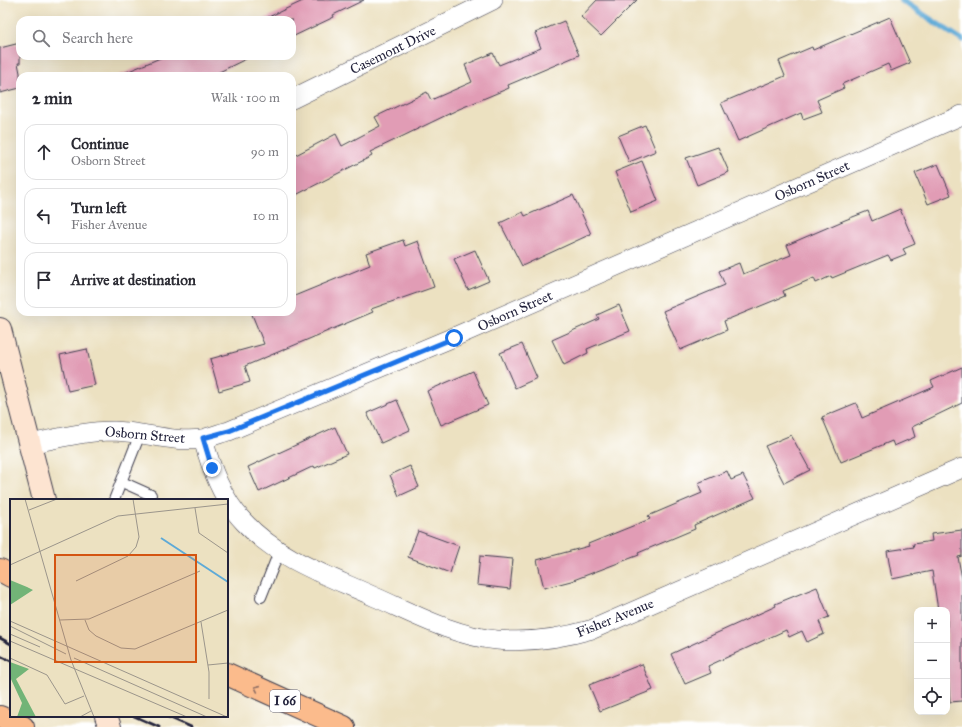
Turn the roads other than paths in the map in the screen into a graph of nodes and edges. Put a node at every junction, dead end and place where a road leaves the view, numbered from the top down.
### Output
1 (493, 0) edge
2 (296, 97) edge
3 (962, 115) edge
4 (0, 329) edge
5 (140, 434) junction
6 (203, 438) junction
7 (30, 444) junction
8 (962, 468) edge
9 (122, 482) junction
10 (151, 495) dead end
11 (44, 499) edge
12 (114, 499) edge
13 (228, 499) edge
14 (228, 500) edge
15 (279, 552) junction
16 (0, 570) edge
17 (0, 573) edge
18 (10, 576) edge
19 (10, 577) edge
20 (261, 597) dead end
21 (228, 674) edge
22 (0, 717) edge
23 (106, 717) edge
24 (23, 727) edge
25 (110, 727) edge
26 (344, 727) edge

1 - 2 street, Casemont Drive
3 - 6 street, Osborn Street
4 - 7 main road
5 - 6 street, Osborn Street
5 - 7 street, Osborn Street
5 - 9 lane
6 - 13 street, Fisher Avenue
7 - 11 main road
8 - 15 street, Fisher Avenue
9 - 10 lane
9 - 12 lane
14 - 15 street, Fisher Avenue
15 - 20 lane
16 - 18 highway
17 - 19 highway
26 -> 21 highway, I 66
22 - 24 highway
23 - 25 main road

